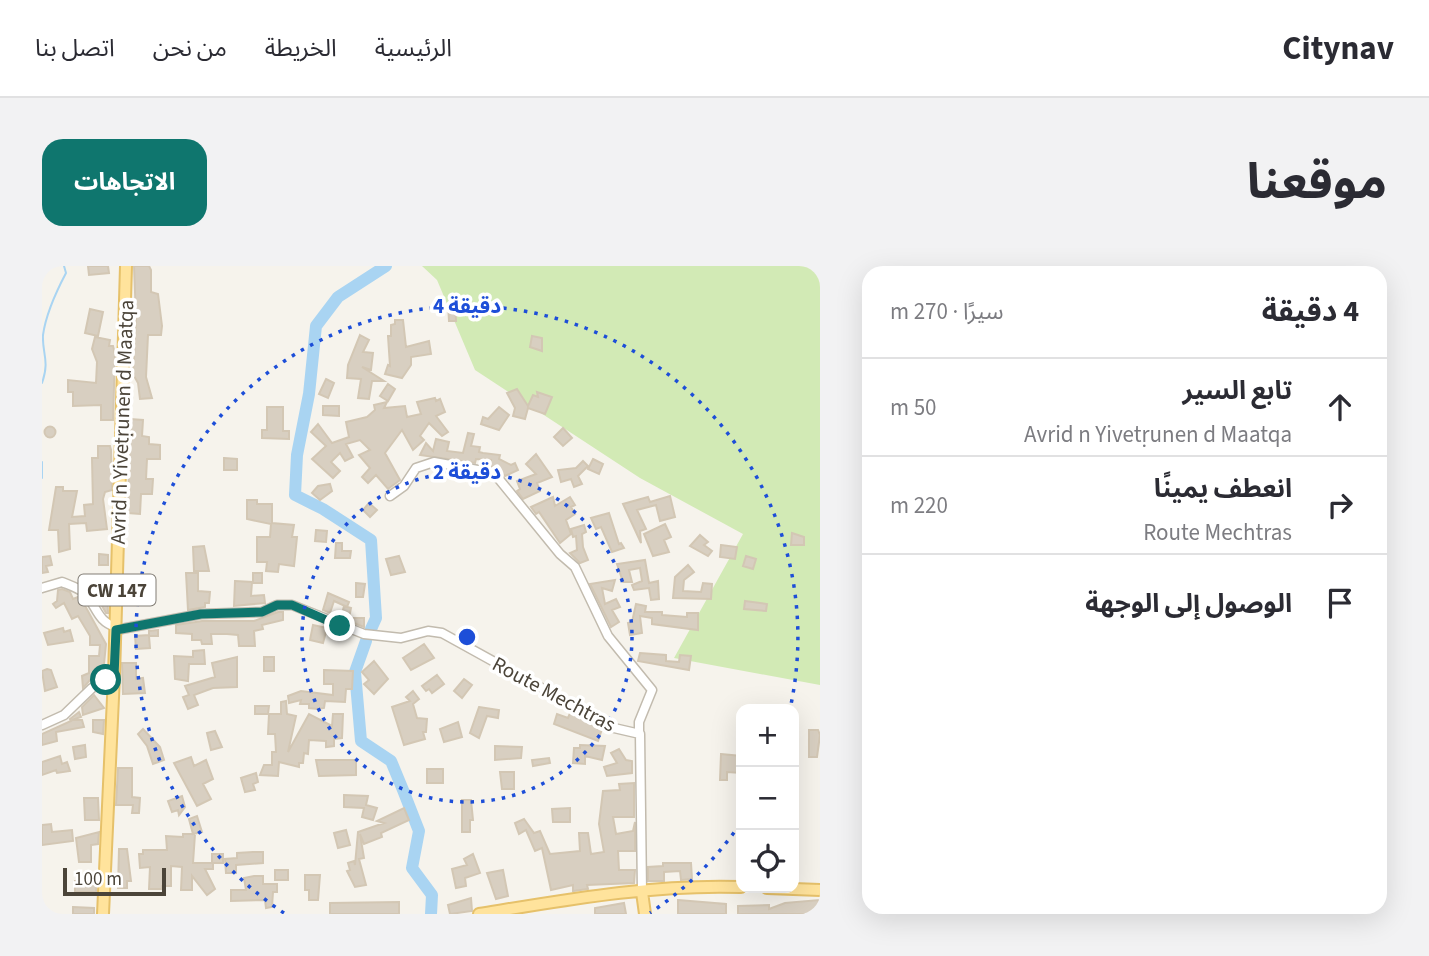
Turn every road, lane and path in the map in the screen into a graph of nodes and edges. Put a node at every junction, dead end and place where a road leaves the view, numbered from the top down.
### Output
1 (126, 266) edge
2 (390, 496) dead end
3 (42, 589) edge
4 (116, 628) junction
5 (114, 676) junction
6 (42, 725) edge
7 (639, 734) junction
8 (736, 887) edge
9 (799, 889) edge
10 (820, 890) edge
11 (642, 892) junction
12 (103, 914) edge
13 (479, 914) edge
14 (645, 914) edge

1 - 4 main road, Avrid n Yivetṛunen d Maatqa / CW 147
2 - 7 street
3 - 4 street
4 - 5 main road, Avrid n Yivetṛunen d Maatqa / CW 147
4 - 7 street, Route Mechtras
5 - 6 street
5 - 12 main road, Avrid n Yivetṛunen d Maatqa / CW 147
7 - 11 street, Route Mechtras
8 - 11 main road
9 - 10 main road
11 - 13 main road
11 - 14 main road

